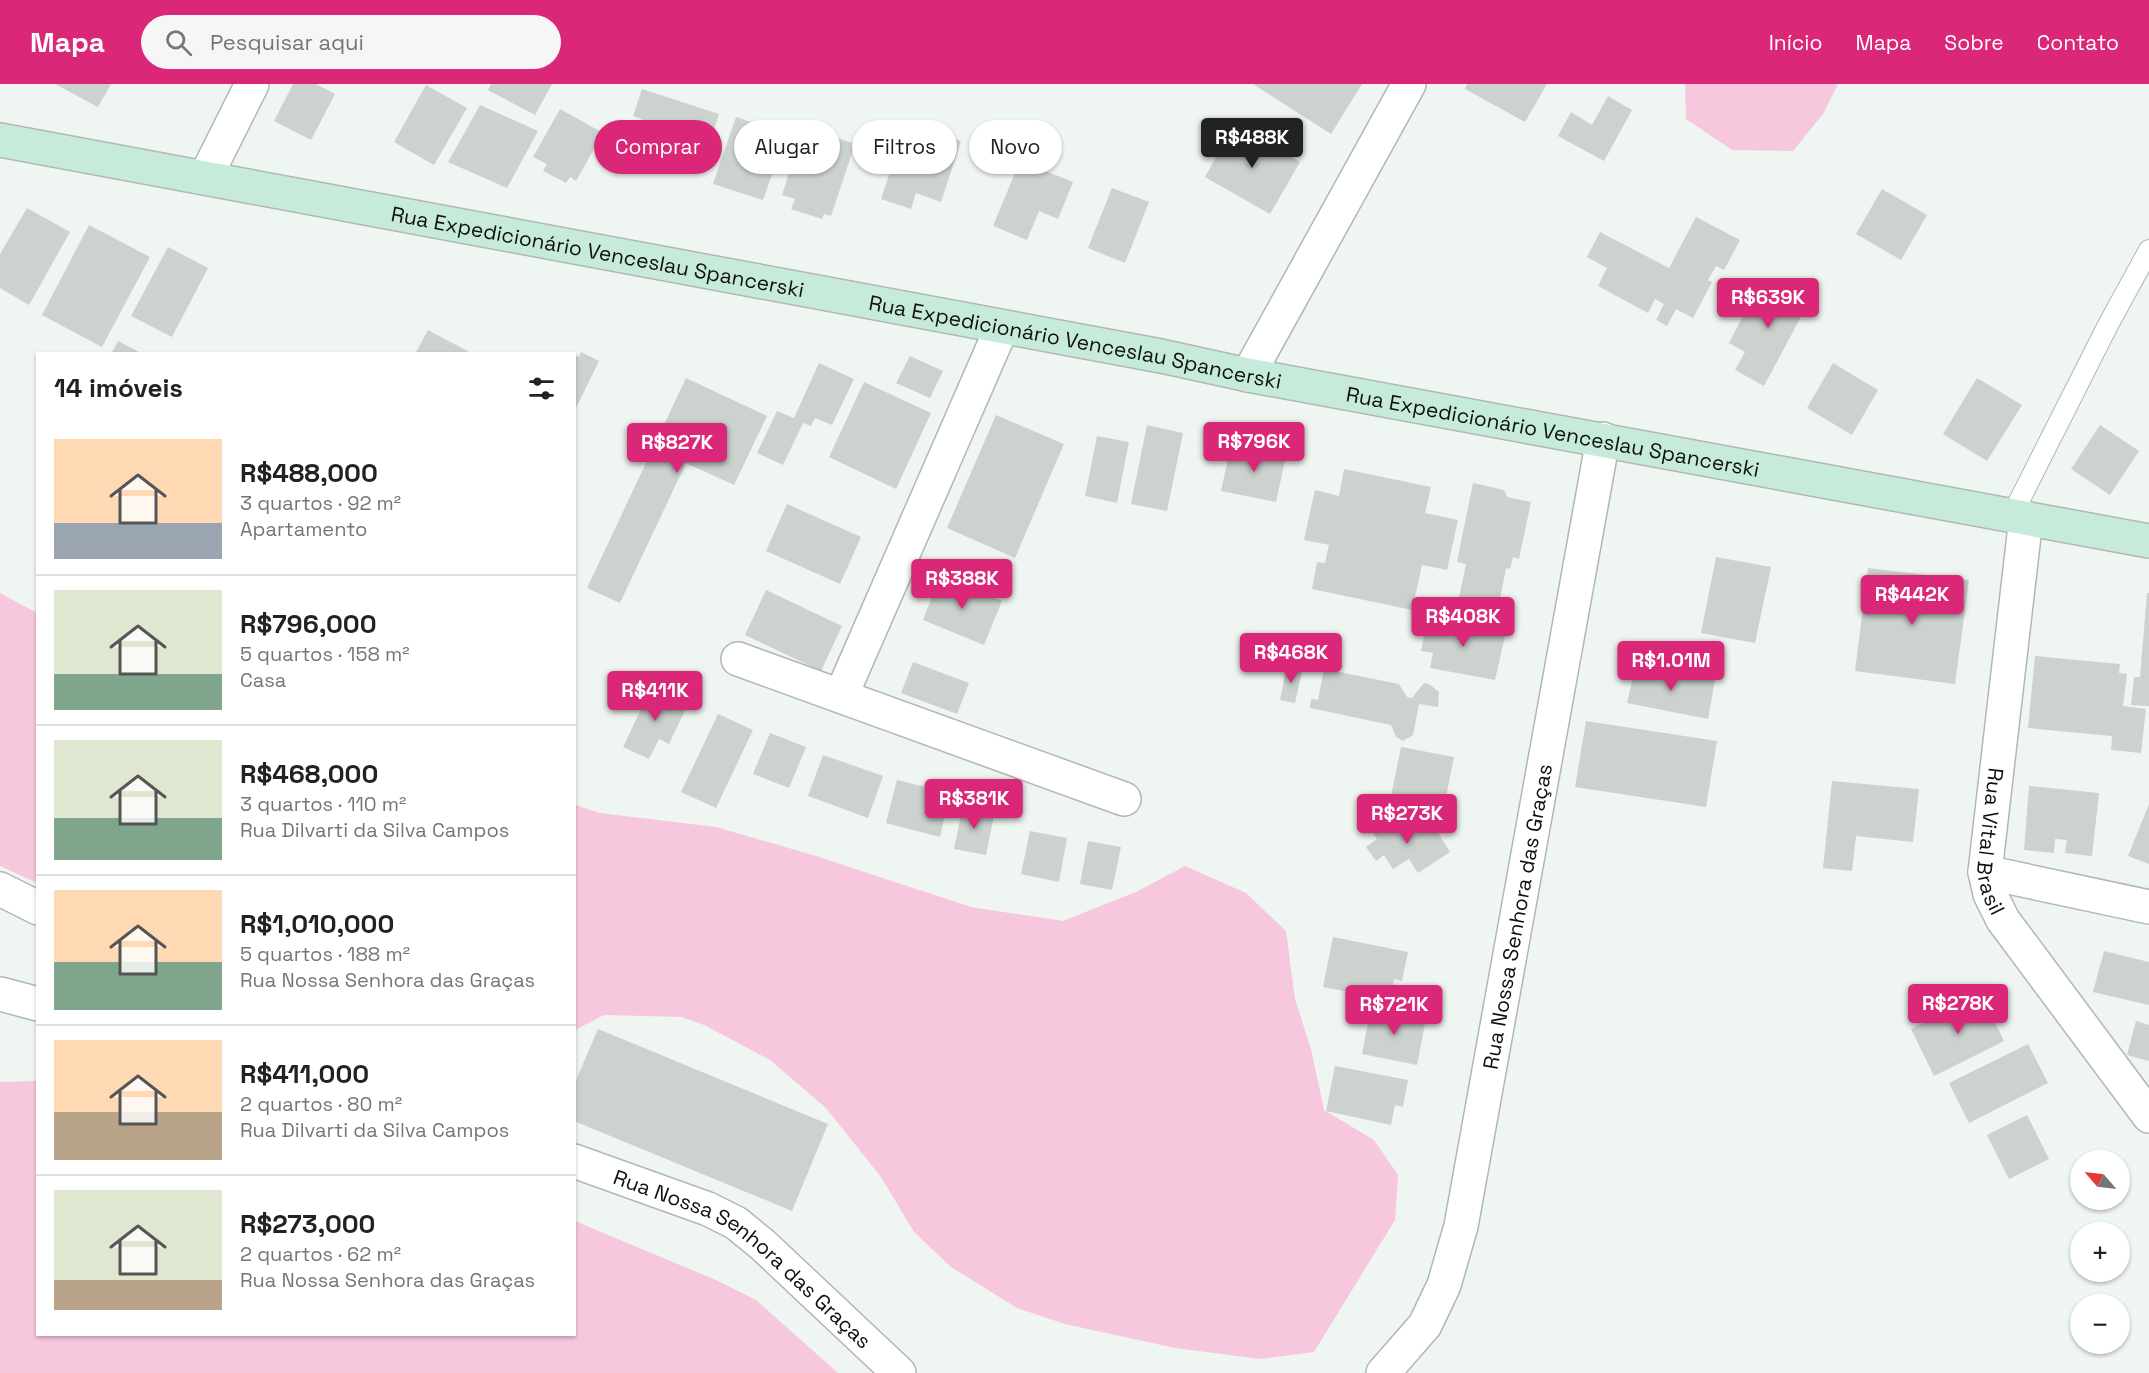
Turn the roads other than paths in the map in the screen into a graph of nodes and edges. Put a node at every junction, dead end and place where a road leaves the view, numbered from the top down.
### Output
1 (252, 84) edge
2 (1409, 84) edge
3 (0, 140) edge
4 (205, 178) junction
5 (2149, 250) edge
6 (1002, 327) junction
7 (1248, 375) junction
8 (1603, 439) junction
9 (2019, 517) junction
10 (2149, 541) edge
11 (738, 659) dead end
12 (841, 696) junction
13 (1124, 799) dead end
14 (1985, 872) junction
15 (0, 889) edge
16 (36, 907) edge
17 (2149, 908) edge
18 (0, 994) edge
19 (36, 1003) edge
20 (2149, 1116) edge
21 (576, 1162) edge
22 (899, 1373) edge
23 (1383, 1373) edge

1 - 4 street
2 - 7 street
3 - 4 street, Rua Expedicionário Venceslau Spancerski
4 - 6 street, Rua Expedicionário Venceslau Spancerski
5 - 9 lane
6 - 7 street, Rua Expedicionário Venceslau Spancerski
6 - 12 street
7 - 8 street, Rua Expedicionário Venceslau Spancerski
8 - 9 street, Rua Expedicionário Venceslau Spancerski
8 - 23 street, Rua Nossa Senhora das Graças
9 - 10 street, Rua Expedicionário Venceslau Spancerski
9 - 14 street, Rua Vital Brasil
11 - 12 street
12 - 13 street
14 - 17 street
14 - 20 street, Rua Vital Brasil
15 - 16 street
18 - 19 street
21 - 22 street, Rua Nossa Senhora das Graças

